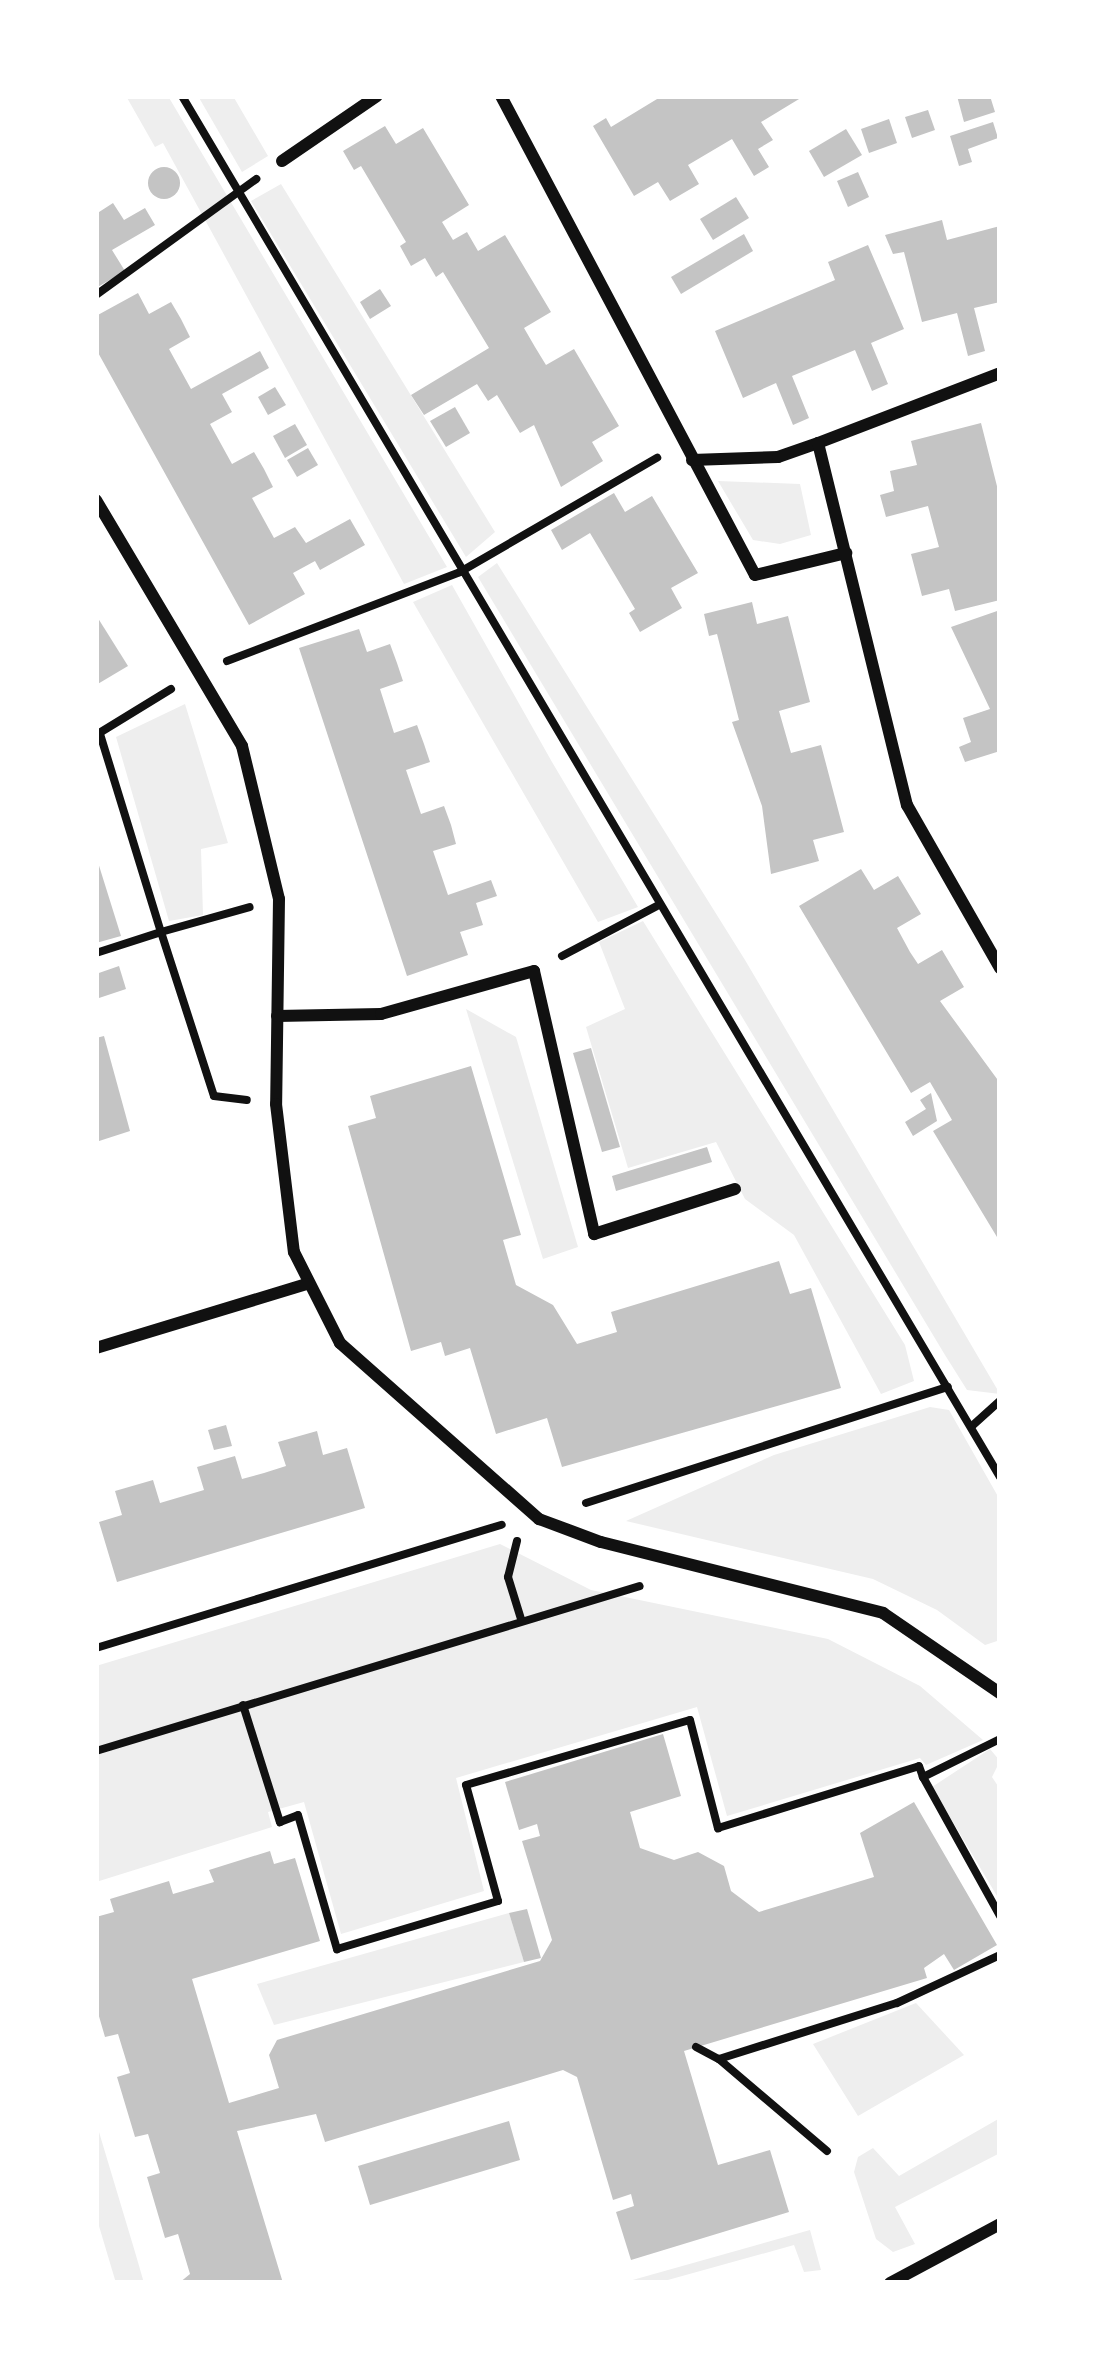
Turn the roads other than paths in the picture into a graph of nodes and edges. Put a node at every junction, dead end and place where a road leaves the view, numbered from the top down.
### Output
1 (376, 96) edge
2 (501, 96) edge
3 (282, 161) dead end
4 (1000, 373) edge
5 (818, 442) junction
6 (692, 460) junction
7 (96, 500) edge
8 (846, 553) junction
9 (1000, 968) edge
10 (277, 1016) junction
11 (735, 1189) dead end
12 (307, 1284) junction
13 (96, 1348) edge
14 (1000, 1693) edge
15 (1000, 2224) edge
16 (890, 2283) edge

1 - 3 street
2 - 6 street
4 - 5 street
5 - 6 street
5 - 8 street
6 - 8 street
7 - 10 street
8 - 9 street
10 - 11 street
10 - 12 street
12 - 13 street
12 - 14 street
15 - 16 street

